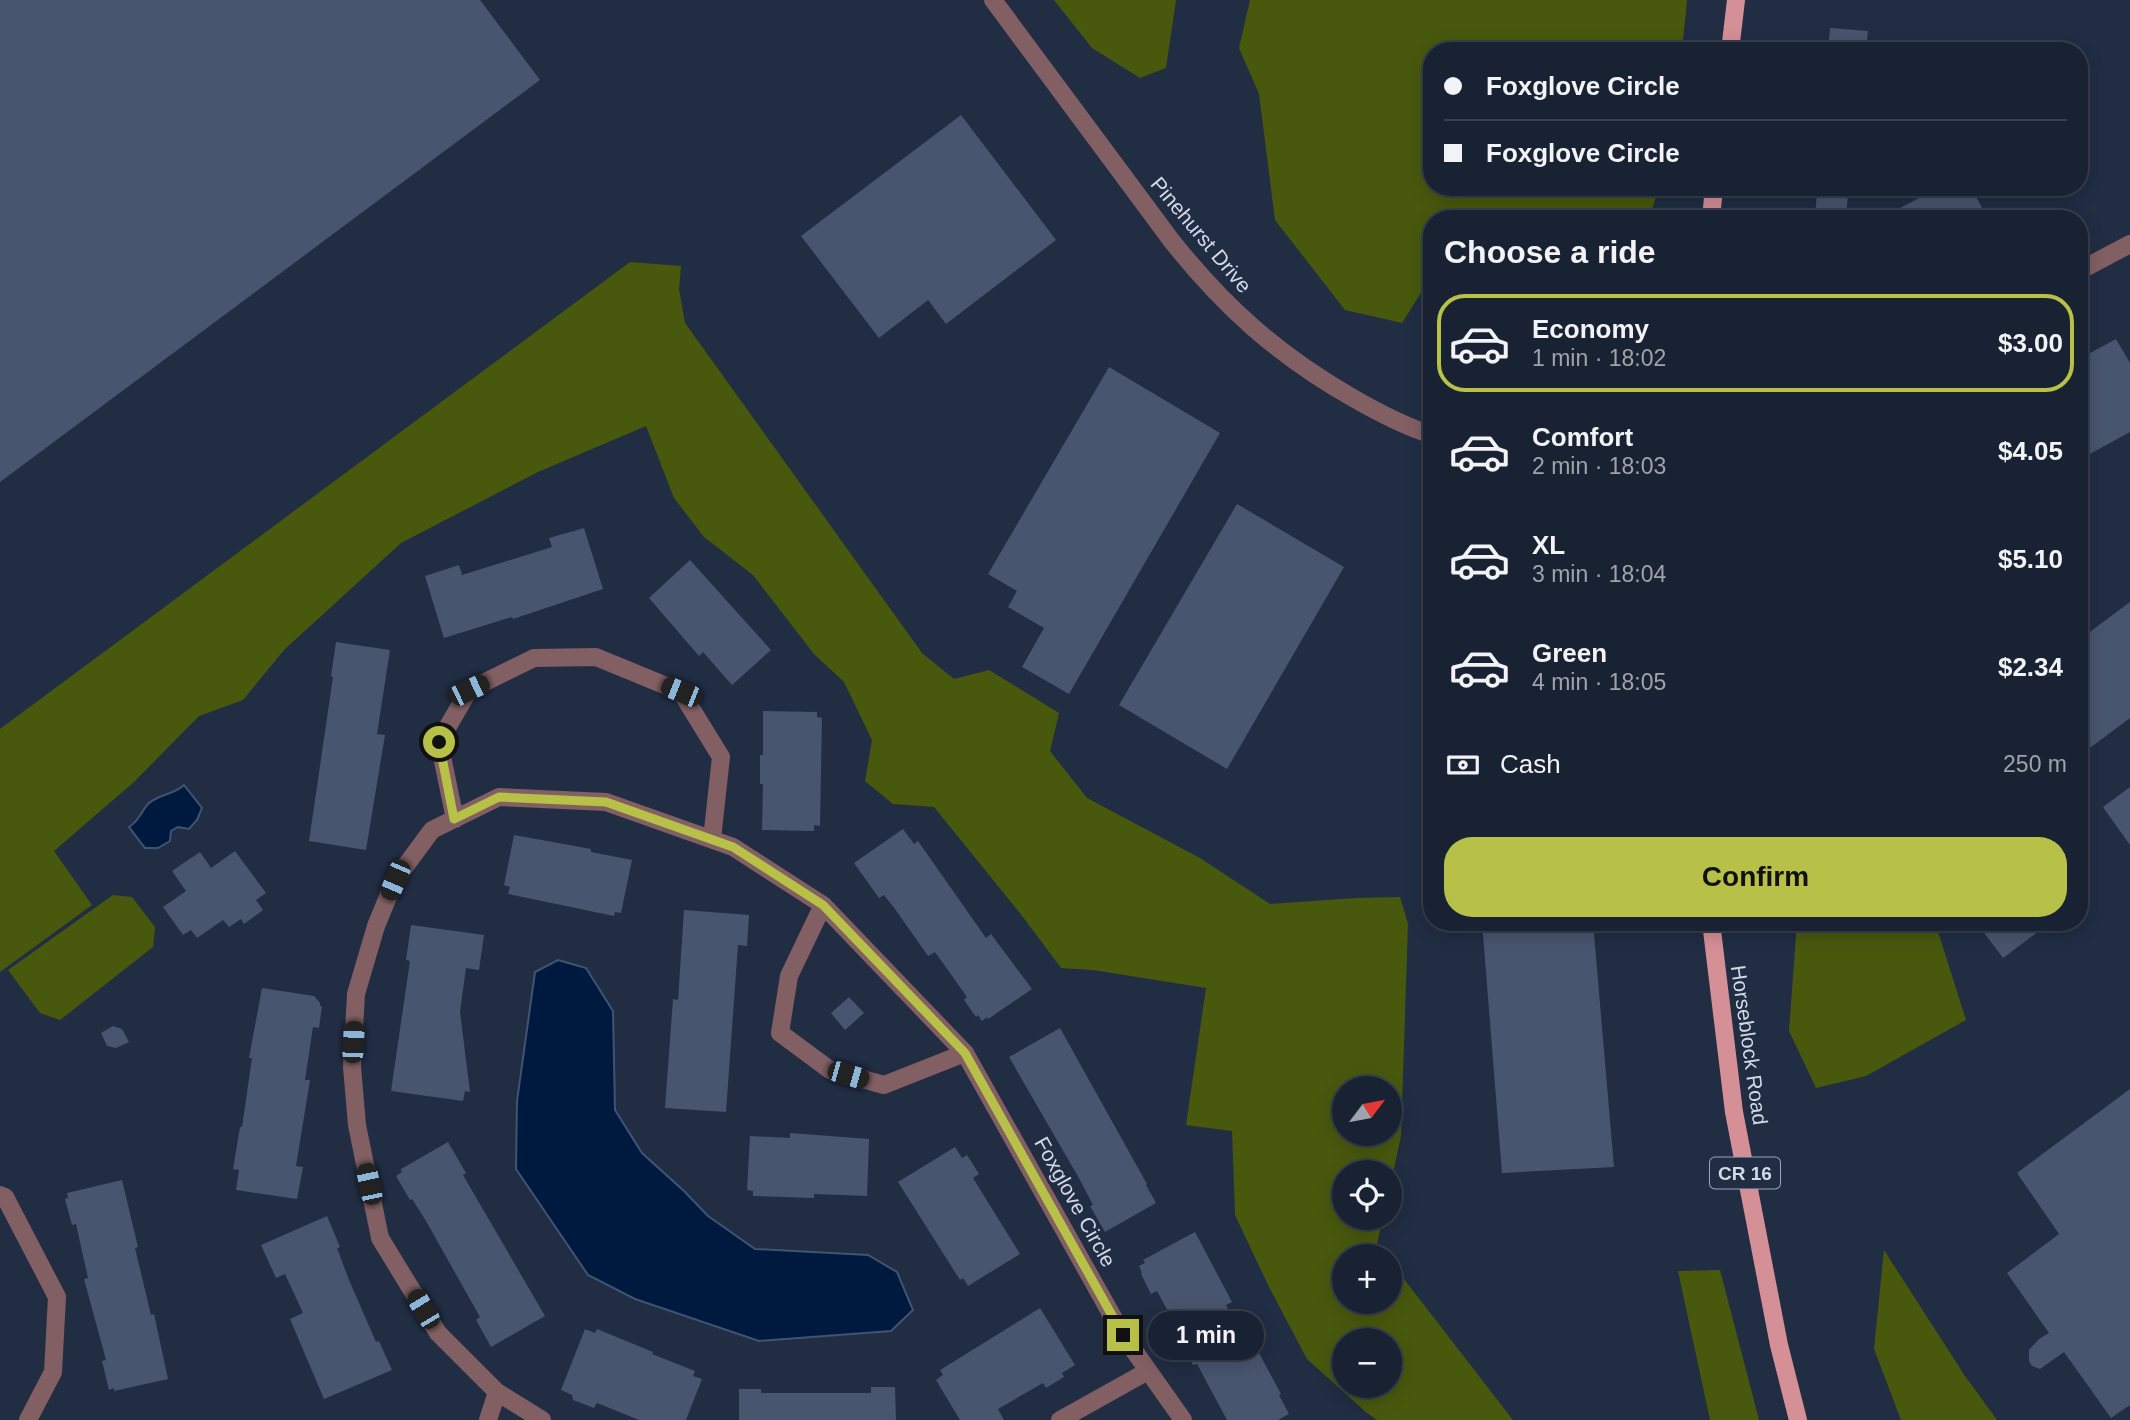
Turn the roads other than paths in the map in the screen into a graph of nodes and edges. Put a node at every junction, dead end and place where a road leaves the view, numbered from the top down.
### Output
1 (993, 0) edge
2 (1736, 0) edge
3 (1731, 42) edge
4 (2130, 244) edge
5 (2088, 266) edge
6 (1423, 432) edge
7 (454, 819) junction
8 (712, 839) junction
9 (823, 905) junction
10 (1712, 931) edge
11 (965, 1053) junction
12 (0, 1195) edge
13 (1148, 1371) junction
14 (497, 1392) junction
15 (28, 1420) edge
16 (488, 1420) edge
17 (542, 1420) edge
18 (1060, 1420) edge
19 (1183, 1420) edge
20 (1798, 1420) edge

1 - 6 street, Pinehurst Drive
2 - 3 main road
4 - 5 street
7 - 8 street, Foxglove Circle
7 - 8 street
7 - 14 street, Foxglove Circle
8 - 9 street, Foxglove Circle
9 - 11 street, Foxglove Circle
9 - 11 street
10 - 20 main road, Horseblock Road / CR 16
11 - 13 street, Foxglove Circle
12 - 15 street
13 - 18 street
13 - 19 street, Foxglove Circle
14 - 16 street
14 - 17 street, Foxglove Circle

